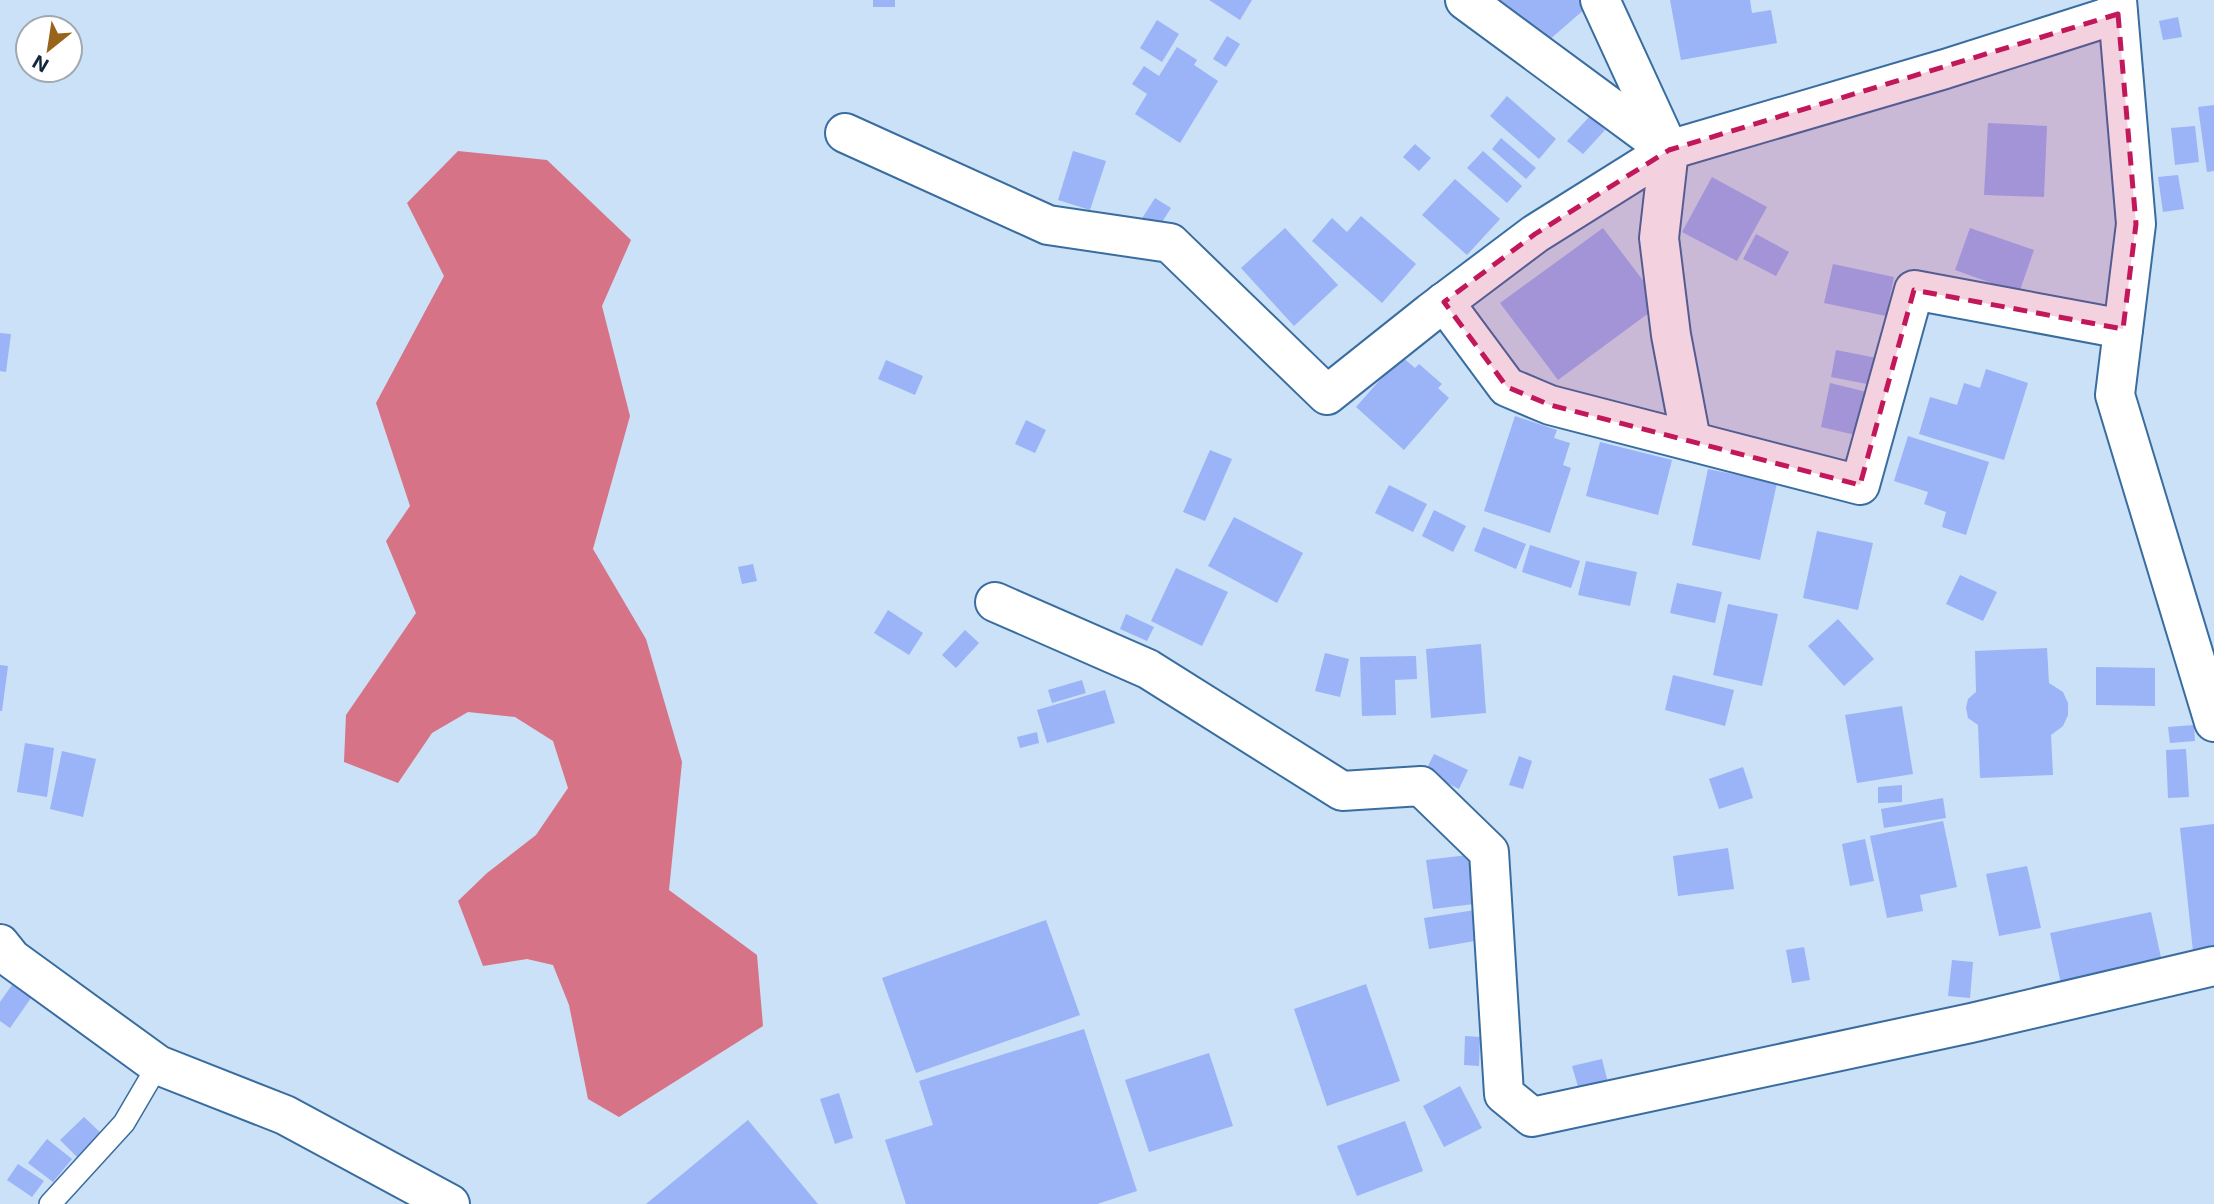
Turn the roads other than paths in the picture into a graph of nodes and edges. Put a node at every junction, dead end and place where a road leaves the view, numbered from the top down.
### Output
1 (1465, 0) edge
2 (1600, 0) edge
3 (2118, 7) edge
4 (845, 133) dead end
5 (1669, 150) junction
6 (1444, 302) junction
7 (2123, 329) junction
8 (1691, 440) junction
9 (995, 602) dead end
10 (2214, 722) edge
11 (0, 944) edge
12 (2214, 966) edge
13 (158, 1065) junction
14 (50, 1204) edge
15 (450, 1204) edge

1 - 5 street
2 - 5 street
3 - 5 street
3 - 7 street
4 - 6 street
5 - 6 street
5 - 8 street
6 - 8 street
7 - 8 street
7 - 10 street
9 - 12 street
11 - 13 street
13 - 14 lane
13 - 15 street

